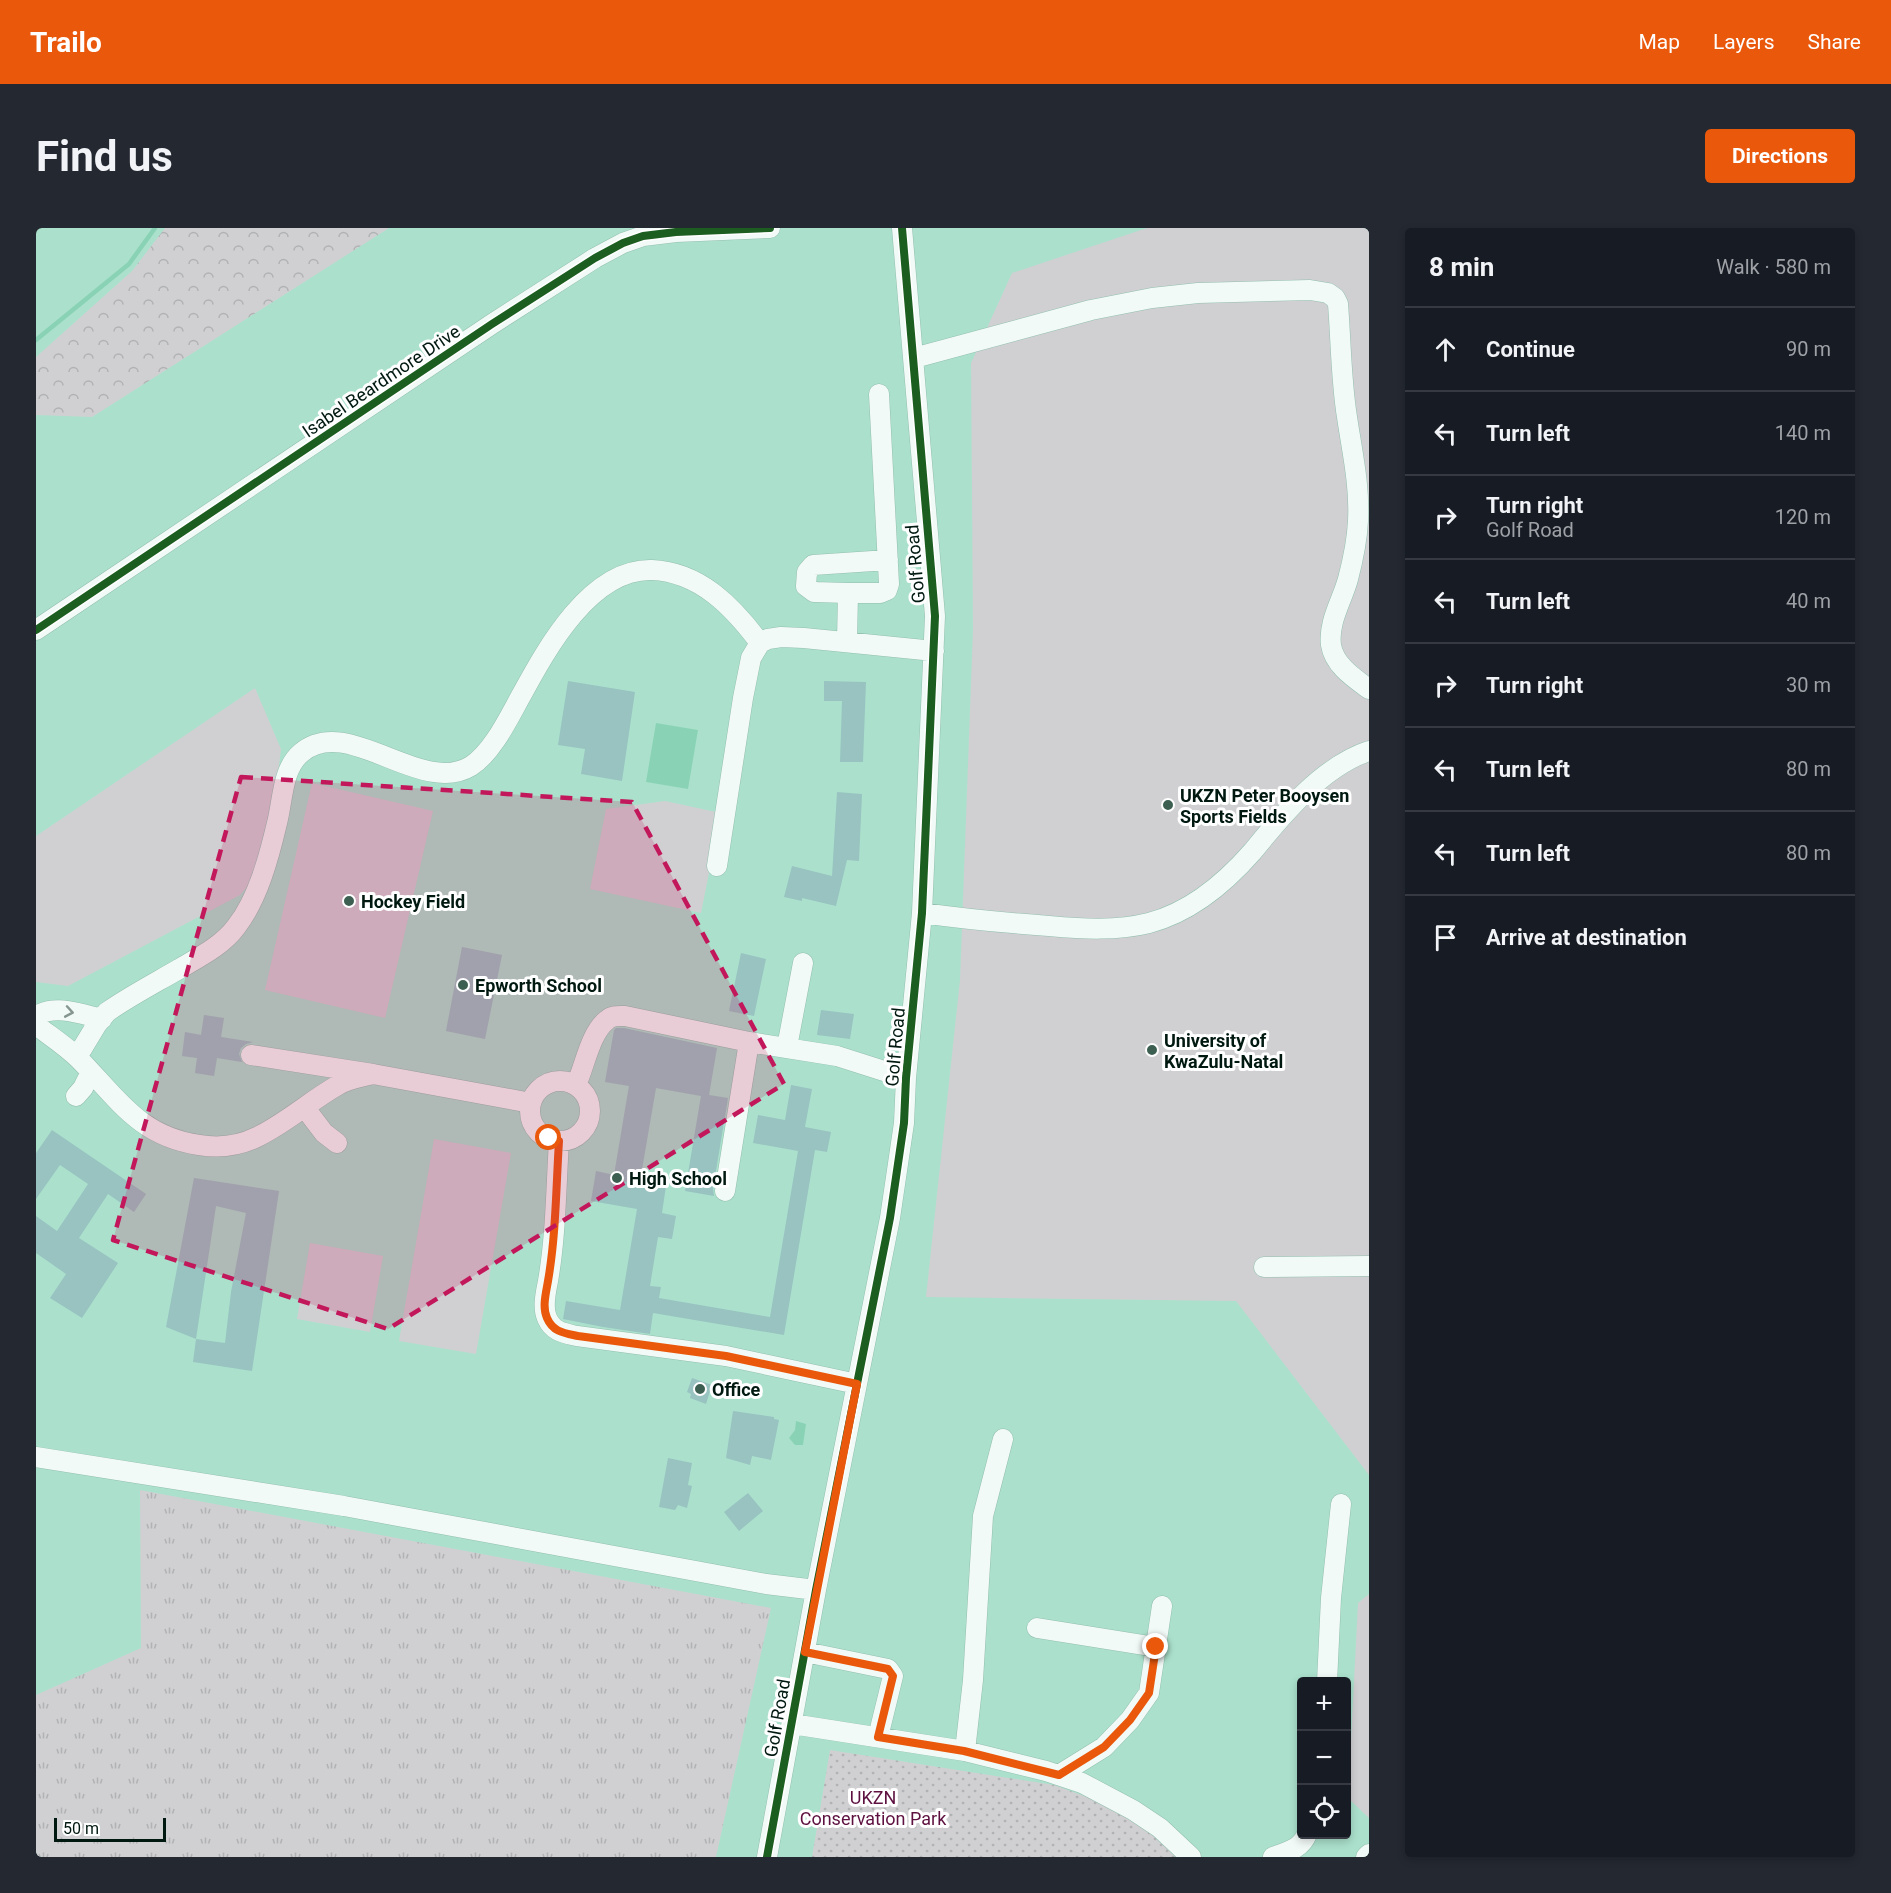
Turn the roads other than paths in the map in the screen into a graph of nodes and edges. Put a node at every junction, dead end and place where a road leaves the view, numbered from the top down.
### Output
1 (770, 228) edge
2 (902, 228) edge
3 (914, 358) junction
4 (879, 394) dead end
5 (888, 560) junction
6 (848, 593) junction
7 (36, 630) edge
8 (847, 642) junction
9 (760, 643) junction
10 (934, 651) junction
11 (1369, 688) edge
12 (1369, 750) edge
13 (717, 866) dead end
14 (922, 913) junction
15 (803, 963) dead end
16 (36, 1016) edge
17 (102, 1018) junction
18 (36, 1025) edge
19 (749, 1042) junction
20 (787, 1047) junction
21 (252, 1055) dead end
22 (77, 1057) junction
23 (91, 1072) junction
24 (373, 1074) junction
25 (906, 1078) junction
26 (576, 1085) junction
27 (76, 1096) dead end
28 (531, 1104) junction
29 (304, 1108) junction
30 (559, 1141) junction
31 (337, 1143) dead end
32 (725, 1191) dead end
33 (1369, 1266) edge
34 (1264, 1267) dead end
35 (857, 1384) junction
36 (1003, 1439) dead end
37 (36, 1457) edge
38 (1341, 1504) dead end
39 (816, 1590) junction
40 (1162, 1606) dead end
41 (1037, 1628) dead end
42 (1156, 1647) junction
43 (805, 1652) junction
44 (1327, 1677) edge
45 (792, 1724) junction
46 (878, 1737) junction
47 (964, 1751) junction
48 (1059, 1775) junction
49 (1305, 1839) edge
50 (767, 1857) edge
51 (1191, 1857) edge
52 (1273, 1857) edge

1 - 7 street, Isabel Beardmore Drive
2 - 3 street, Golf Road
3 - 10 street, Golf Road
3 - 11 street
4 - 5 street
5 - 6 street
5 - 6 street
6 - 8 street
8 - 9 street
8 - 10 street
9 - 13 street
9 - 17 street
10 - 14 street, Golf Road
12 - 14 street
14 - 25 street, Golf Road
15 - 20 street
16 -> 17 street
17 - 22 street
18 - 22 street
19 - 20 street
19 - 26 street
19 - 32 street
20 - 25 street
21 - 24 street
22 - 23 street
23 - 27 street
23 - 29 street
24 - 28 street
24 - 29 street
25 - 35 street, Golf Road
26 - 28 street
26 - 30 street
28 - 30 street
29 - 31 street
30 - 35 street
33 - 34 street
35 - 39 street, Golf Road
36 - 47 street
37 - 39 street
38 - 44 street
39 - 43 street, Golf Road
40 - 42 street
41 - 42 street
42 - 48 street
43 - 45 street, Golf Road
43 - 46 street
45 - 46 street
45 - 50 street, Golf Road
46 - 47 street
47 - 48 street
48 - 51 street
49 - 52 street

